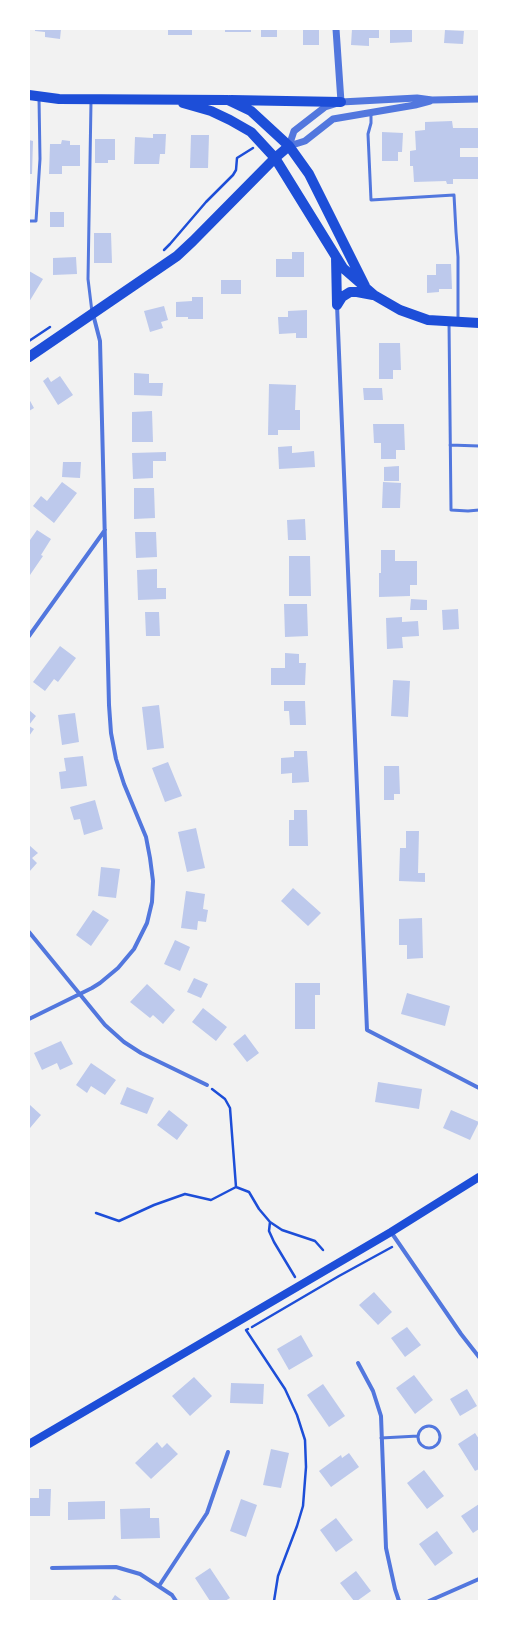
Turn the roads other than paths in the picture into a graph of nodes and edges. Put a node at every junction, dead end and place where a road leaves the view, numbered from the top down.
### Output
1 (336, 29) edge
2 (34, 96) edge
3 (91, 99) junction
4 (170, 99) junction
5 (228, 100) junction
6 (432, 100) junction
7 (479, 100) edge
8 (341, 102) junction
9 (371, 111) junction
10 (289, 146) junction
11 (275, 158) junction
12 (29, 221) edge
13 (336, 256) junction
14 (365, 286) junction
15 (374, 295) junction
16 (337, 305) junction
17 (92, 314) junction
18 (454, 323) junction
19 (479, 323) edge
20 (29, 356) edge
21 (450, 446) junction
22 (479, 446) edge
23 (479, 510) edge
24 (105, 530) junction
25 (29, 636) edge
26 (29, 932) edge
27 (80, 995) junction
28 (29, 1019) edge
29 (207, 1085) road end
30 (479, 1088) edge
31 (479, 1177) edge
32 (391, 1232) junction
33 (479, 1357) edge
34 (358, 1363) dead end
35 (418, 1436) junction
36 (381, 1438) junction
37 (29, 1444) edge
38 (228, 1452) dead end
39 (52, 1568) dead end
40 (479, 1579) edge
41 (159, 1586) junction
42 (176, 1601) edge
43 (399, 1601) edge
44 (429, 1601) edge

1 - 8 street
2 - 3 main road
2 - 12 lane
3 - 4 main road
3 - 17 lane
4 - 5 main road
4 - 11 main road
5 - 8 main road
5 - 10 main road
6 - 7 street
6 - 8 street
6 - 9 street
8 - 10 street
9 - 10 street
9 - 18 lane
10 - 11 main road
10 - 14 main road
11 - 13 main road
11 - 17 main road
13 - 14 main road
13 - 16 main road
14 - 15 main road
15 - 16 main road
15 - 18 main road
16 - 30 street
17 - 20 main road
17 - 24 street
18 - 19 main road
18 - 21 lane
21 - 22 lane
21 - 23 lane
24 - 25 street
24 - 27 street
26 - 27 street
27 - 28 street
27 - 29 street
31 - 32 main road
32 - 33 street
32 - 37 main road
34 - 36 street
35 - 35 lane
35 - 36 lane
36 - 43 street
38 - 41 street
39 - 41 street
40 - 44 street
41 - 42 street

